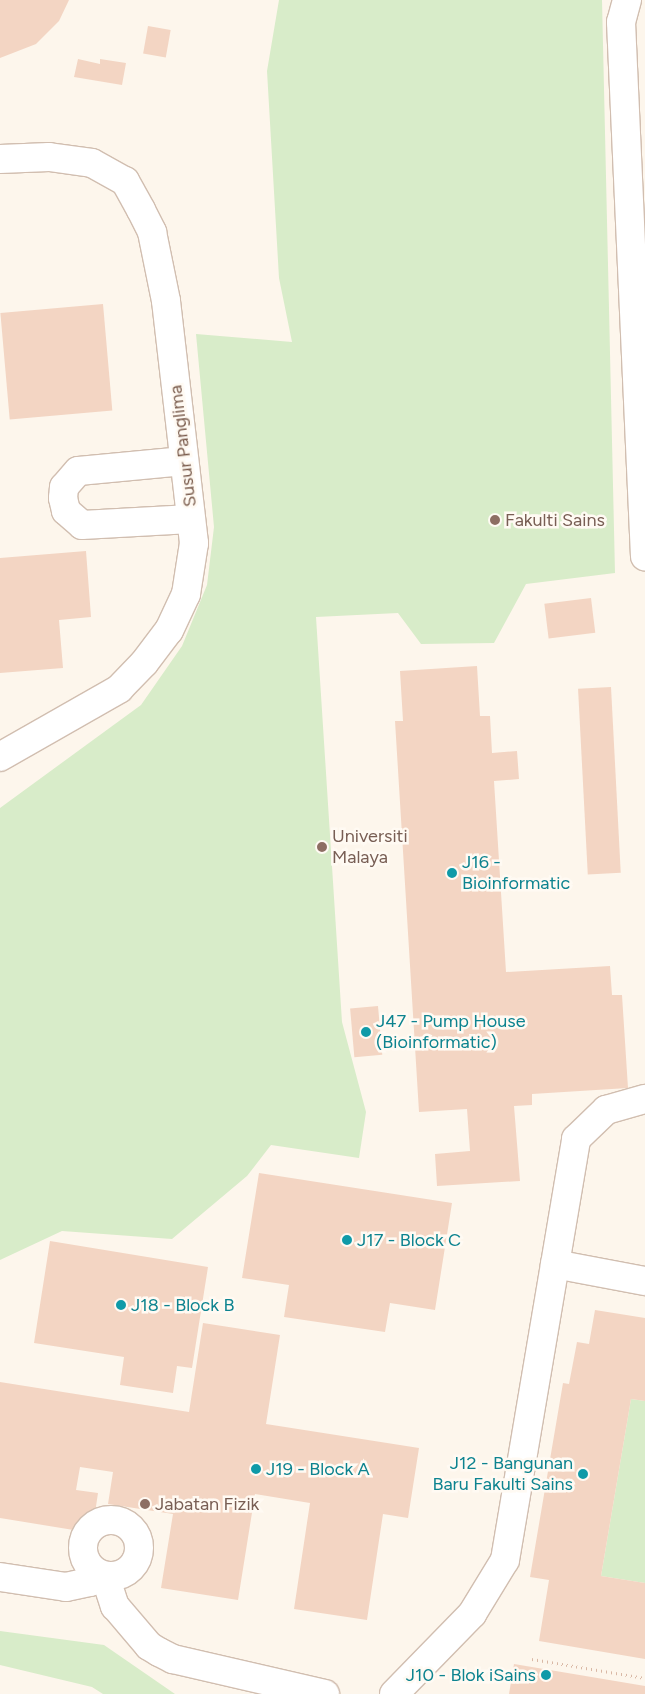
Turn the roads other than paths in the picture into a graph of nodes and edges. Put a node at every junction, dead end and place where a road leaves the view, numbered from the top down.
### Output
1 (627, 0) edge
2 (0, 159) edge
3 (184, 461) junction
4 (192, 519) junction
5 (645, 556) edge
6 (0, 758) edge
7 (645, 1099) edge
8 (555, 1264) junction
9 (645, 1281) edge
10 (0, 1577) edge
11 (324, 1694) edge
12 (394, 1694) edge

1 - 5 lane
2 - 3 lane, Susur Panglima
3 - 4 lane, Susur Panglima
3 - 4 lane
4 - 6 lane, Susur Panglima
7 - 8 lane
8 - 9 lane
8 - 12 lane
10 - 11 lane

